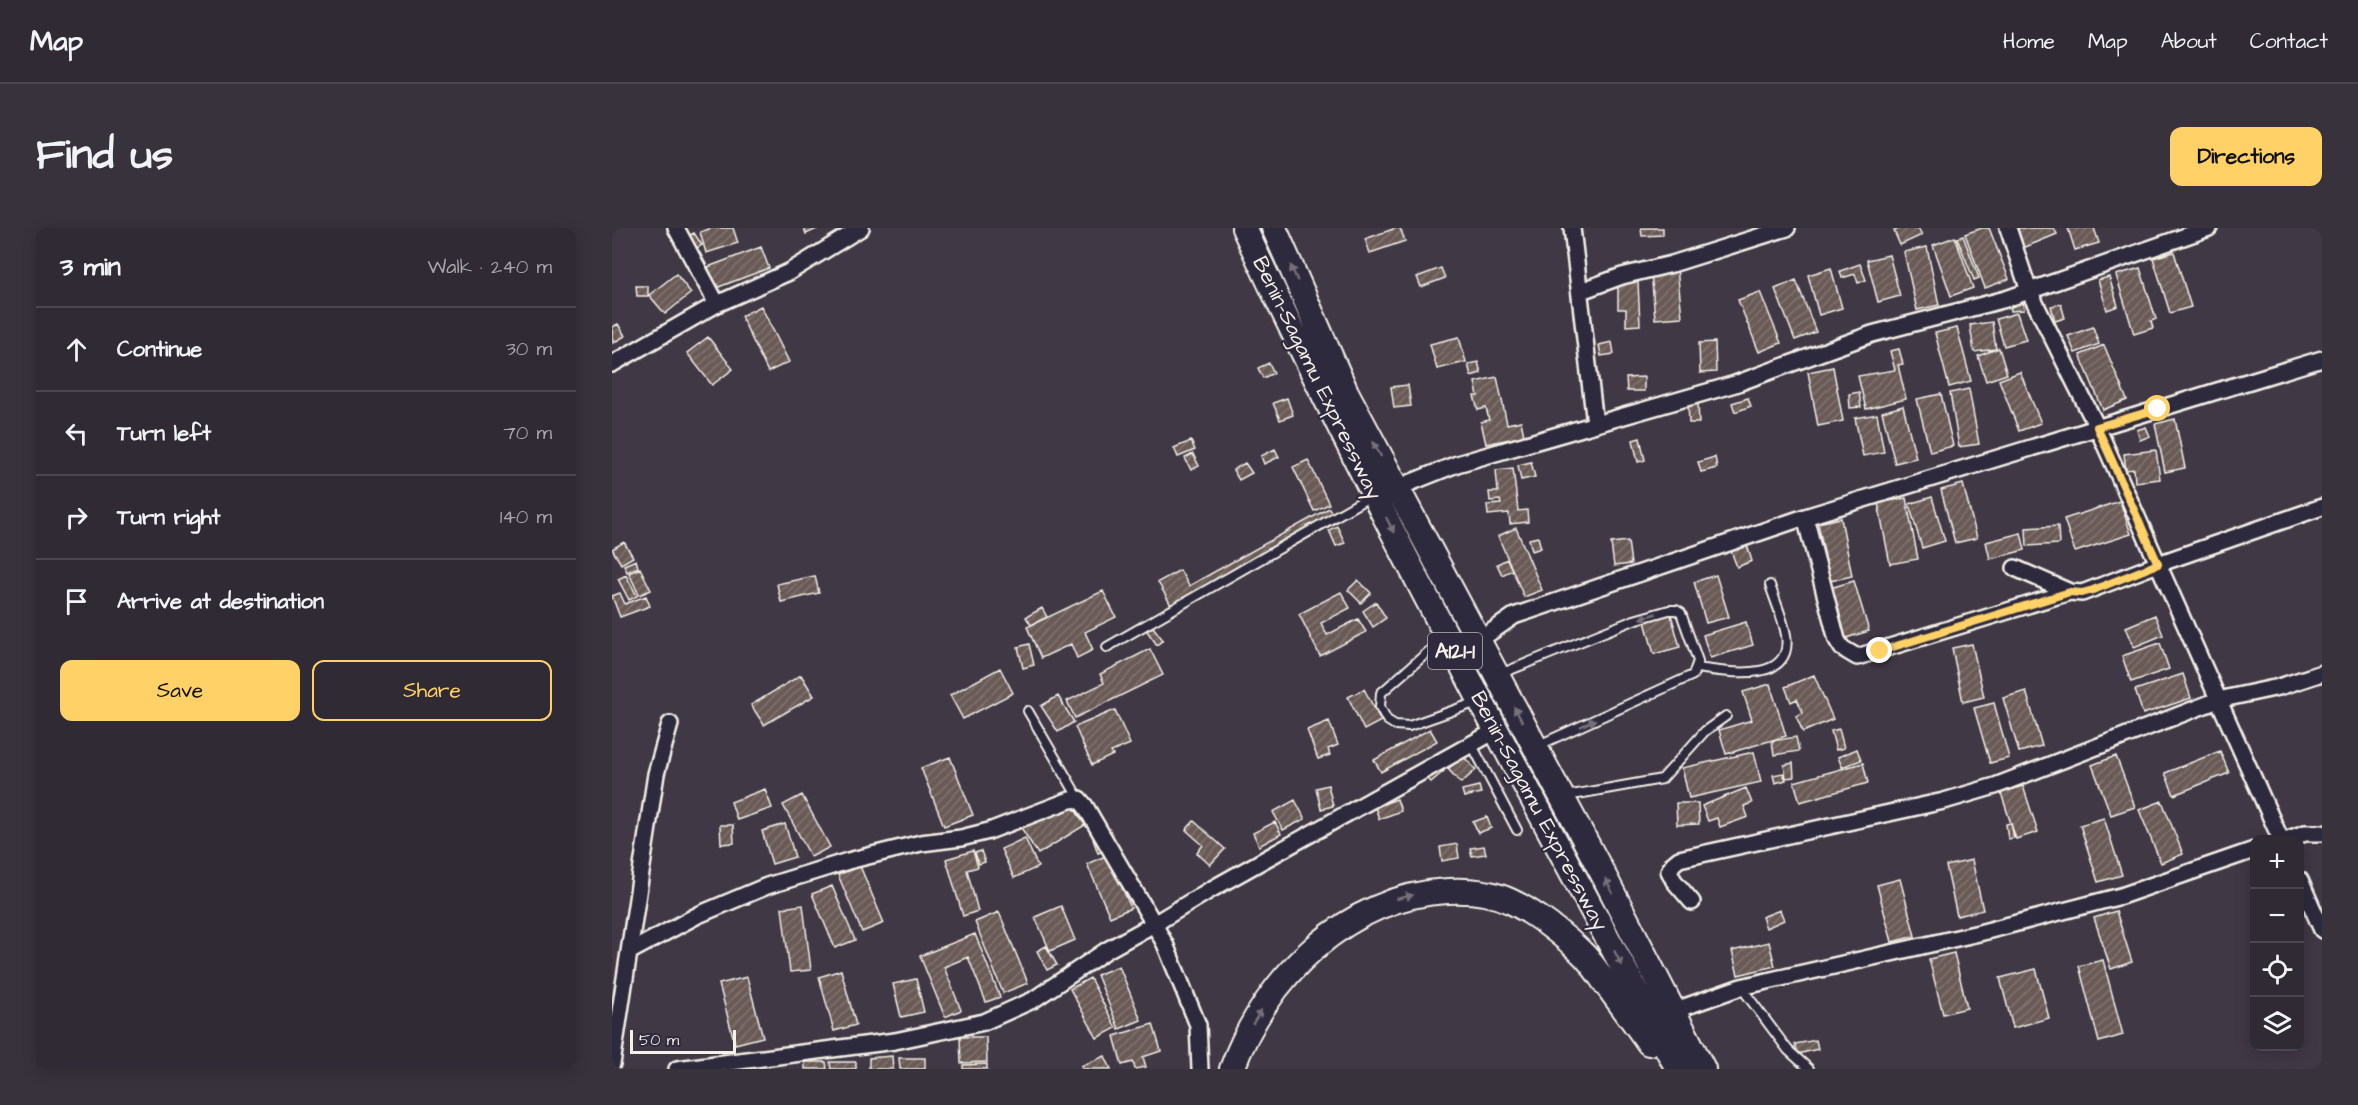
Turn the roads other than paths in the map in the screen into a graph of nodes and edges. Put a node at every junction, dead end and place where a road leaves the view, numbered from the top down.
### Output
1 (676, 228) edge
2 (861, 228) edge
3 (1244, 228) edge
4 (1274, 228) edge
5 (1572, 228) edge
6 (1786, 228) edge
7 (2008, 228) edge
8 (2209, 228) edge
9 (1581, 291) junction
10 (2029, 291) junction
11 (717, 304) junction
12 (2322, 359) edge
13 (612, 364) edge
14 (1595, 424) junction
15 (2097, 427) junction
16 (1398, 488) junction
17 (1374, 495) junction
18 (2322, 507) edge
19 (1805, 517) junction
20 (2158, 564) junction
21 (2015, 568) dead end
22 (1770, 585) dead end
23 (2070, 592) junction
24 (1447, 636) junction
25 (1478, 641) junction
26 (1107, 648) dead end
27 (1697, 668) junction
28 (2322, 674) edge
29 (1497, 675) junction
30 (2218, 700) junction
31 (1480, 701) junction
32 (1028, 711) dead end
33 (1726, 716) dead end
34 (670, 724) dead end
35 (1495, 731) junction
36 (1472, 745) junction
37 (1535, 747) junction
38 (1562, 797) junction
39 (1079, 799) junction
40 (1516, 830) dead end
41 (2322, 832) edge
42 (2281, 835) edge
43 (2299, 835) edge
44 (2250, 851) edge
45 (2304, 889) edge
46 (1692, 902) dead end
47 (1154, 924) junction
48 (2322, 930) edge
49 (629, 952) junction
50 (1741, 987) junction
51 (1673, 1011) junction
52 (612, 1064) edge
53 (677, 1069) edge
54 (1200, 1069) edge
55 (1232, 1069) edge
56 (1669, 1069) edge
57 (1678, 1069) edge
58 (1703, 1069) edge
59 (1715, 1069) edge
60 (1809, 1069) edge

1 - 11 street
2 - 11 street
3 - 17 highway, Benin-Sagamu Expressway / A121-1
16 -> 4 highway, A121-1
5 - 9 street
6 - 9 street
7 - 10 street
8 - 10 street
9 - 14 street
10 - 14 street
10 - 15 street
11 - 13 street
12 - 15 street
14 - 16 street
15 - 19 street
15 - 20 street
16 - 25 highway, A121-1
17 -> 24 highway, Benin-Sagamu Expressway / A121-1
17 - 26 lane
18 - 20 street
19 - 23 street
19 - 25 street
20 - 23 street
20 - 30 street
21 - 23 street
22 - 27 lane
24 - 31 highway, Benin-Sagamu Expressway / A121-1
24 - 31 lane
25 - 29 highway, A121-1
27 -> 29 lane
37 -> 27 lane
28 - 30 street
37 -> 29 highway, A121-1
30 - 42 street
30 - 46 street
31 - 35 highway, Benin-Sagamu Expressway / A121-1
32 - 39 lane
33 - 38 lane
34 - 49 street
35 - 36 street
35 -> 57 highway, Benin-Sagamu Expressway / A121-1
36 - 40 lane
36 - 47 street
37 - 38 highway, A121-1
51 -> 38 highway, A121-1
39 - 47 street
39 - 49 street
41 - 43 street
44 - 50 street
45 - 48 street
47 - 53 street
47 - 54 street
49 - 52 street
50 - 51 street
50 - 60 lane
51 - 58 highway, A121-1
51 - 59 highway
55 -> 56 highway

